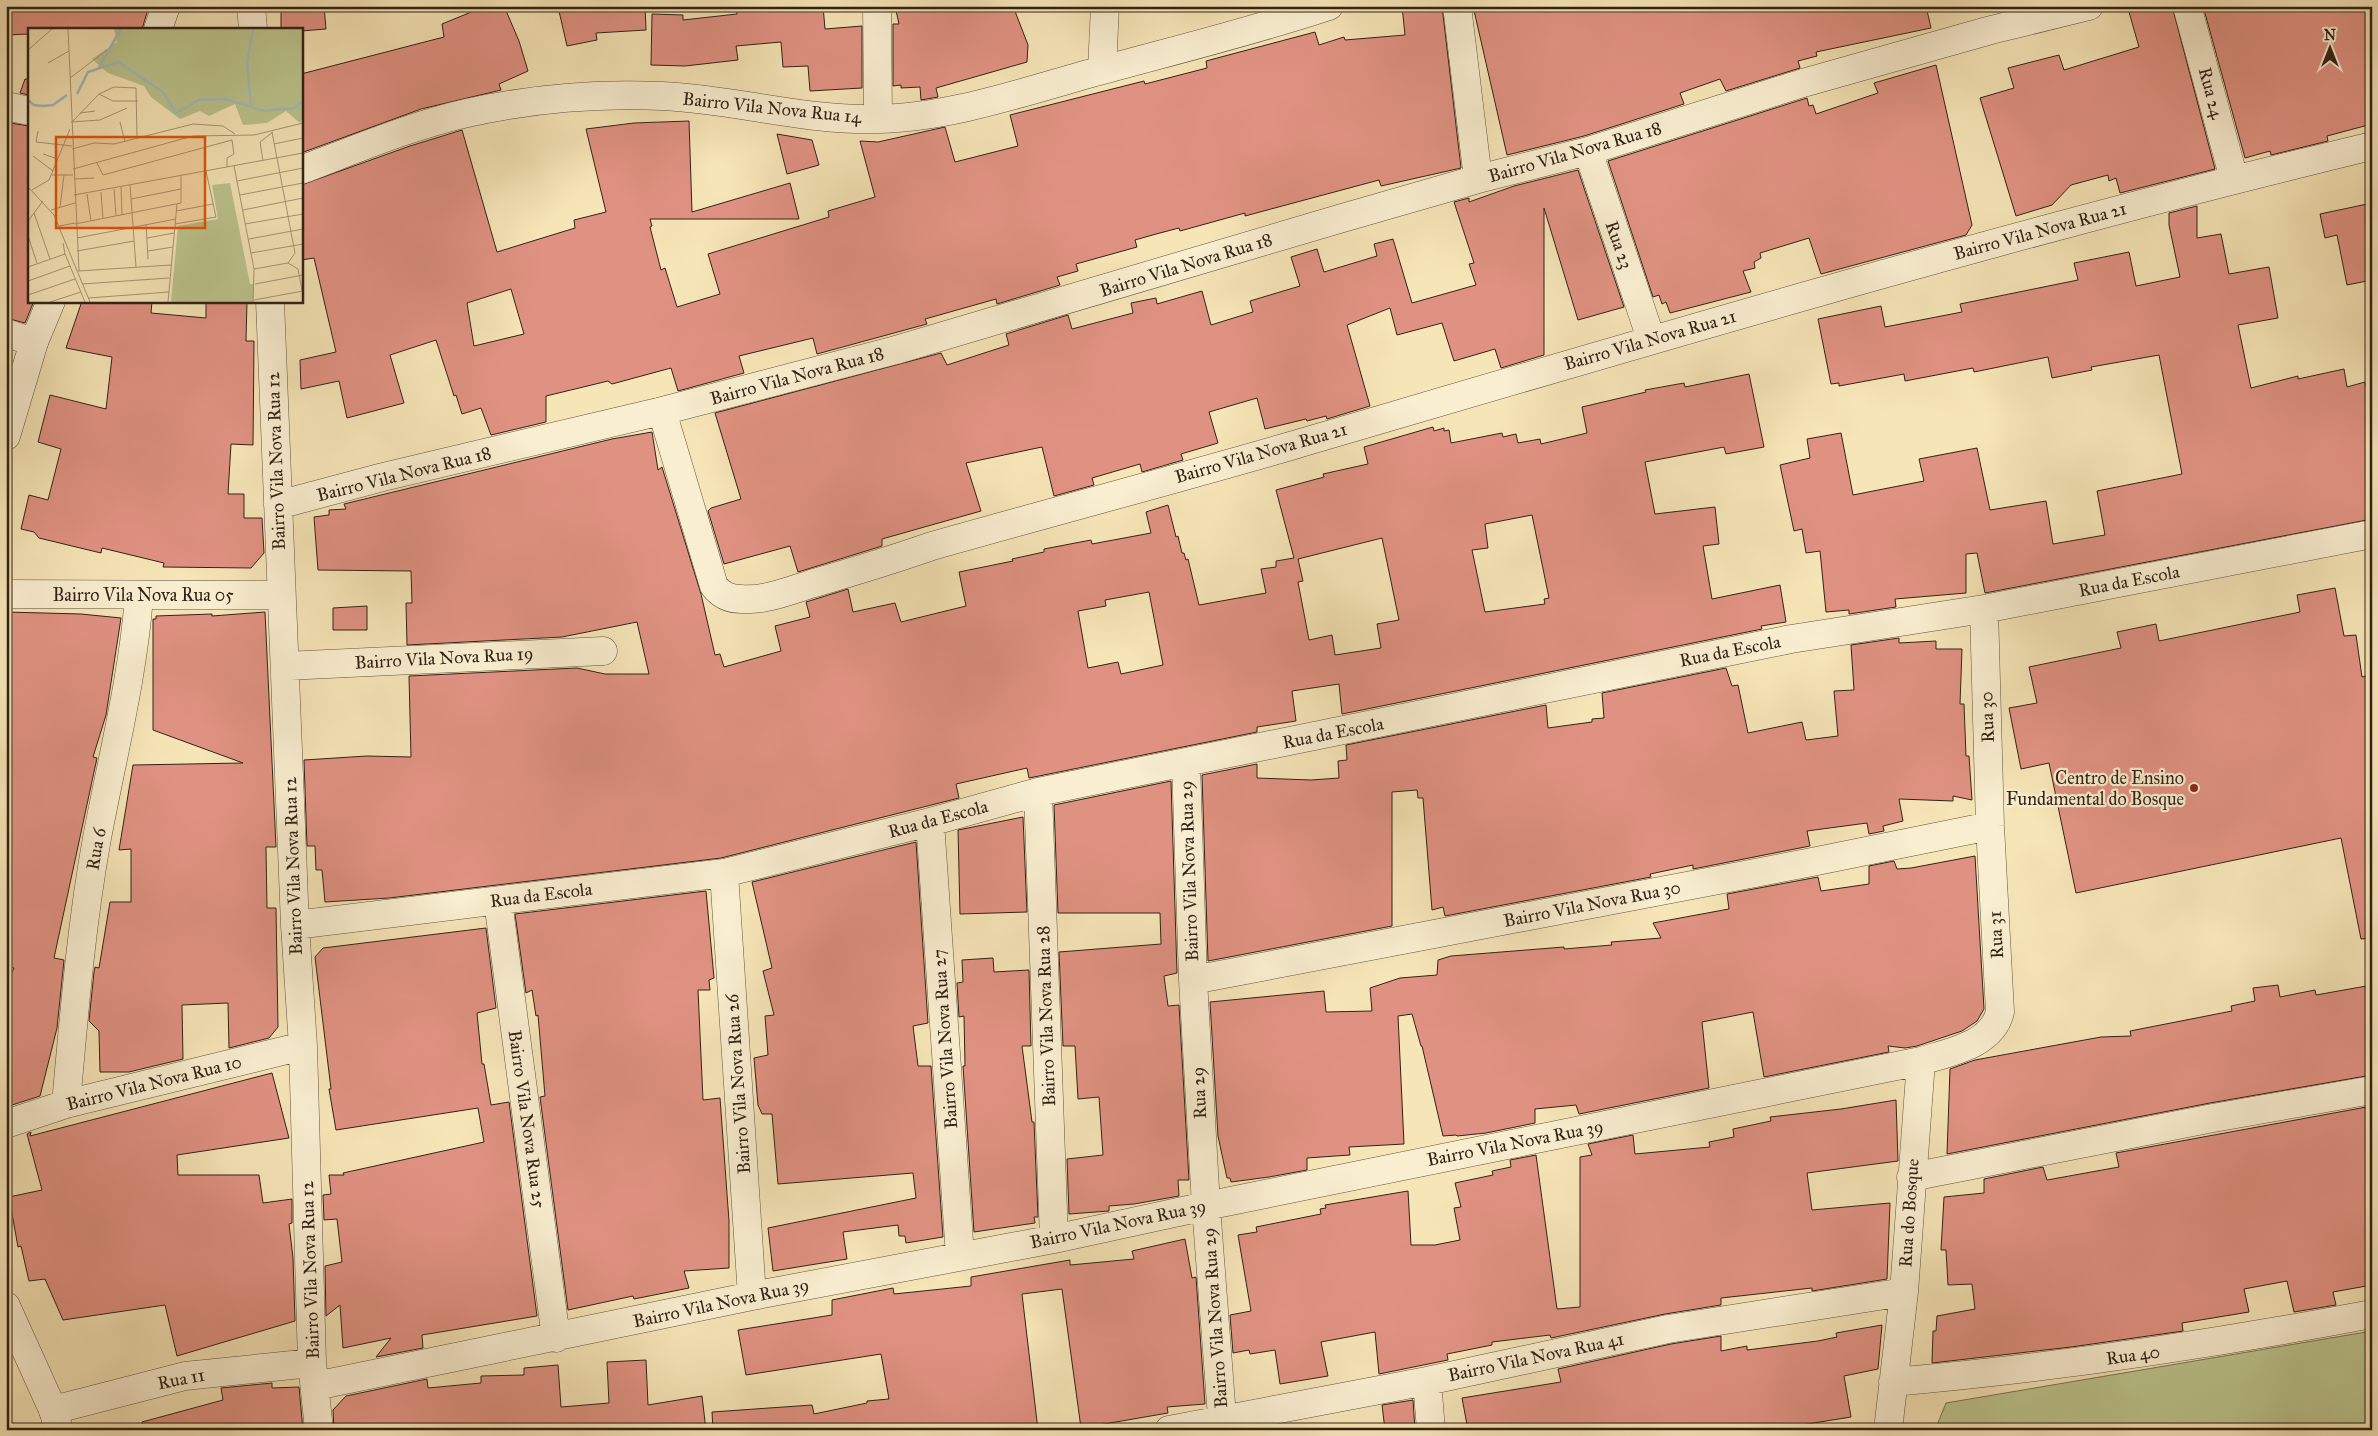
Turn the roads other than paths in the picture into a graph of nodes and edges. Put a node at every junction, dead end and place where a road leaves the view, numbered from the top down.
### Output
1 (166, 6) edge
2 (251, 6) edge
3 (877, 6) edge
4 (1105, 6) edge
5 (1329, 6) edge
6 (1457, 6) edge
7 (2089, 6) edge
8 (2187, 6) edge
9 (1299, 11) edge
10 (158, 28) edge
11 (253, 28) edge
12 (1102, 70) junction
13 (6, 106) edge
14 (28, 110) edge
15 (878, 119) junction
16 (2372, 146) edge
17 (1588, 151) junction
18 (302, 170) edge
19 (1478, 179) junction
20 (2234, 179) junction
21 (51, 302) edge
22 (270, 302) edge
23 (6, 333) edge
24 (1651, 339) junction
25 (34, 342) junction
26 (662, 412) junction
27 (6, 436) edge
28 (278, 505) junction
29 (2372, 534) edge
30 (6, 594) edge
31 (139, 596) junction
32 (280, 596) junction
33 (1984, 609) junction
34 (603, 651) dead end
35 (285, 666) junction
36 (1186, 762) junction
37 (1038, 792) junction
38 (930, 822) junction
39 (1990, 826) junction
40 (724, 873) junction
41 (498, 901) junction
42 (295, 925) junction
43 (1193, 980) junction
44 (303, 1046) junction
45 (1921, 1061) junction
46 (2372, 1090) edge
47 (66, 1104) junction
48 (6, 1124) edge
49 (1911, 1177) junction
50 (1206, 1206) junction
51 (1054, 1239) junction
52 (960, 1256) junction
53 (1904, 1292) junction
54 (752, 1296) junction
55 (6, 1306) edge
56 (2372, 1314) edge
57 (556, 1338) junction
58 (314, 1375) junction
59 (1427, 1380) junction
60 (1893, 1382) junction
61 (56, 1420) edge
62 (1223, 1424) edge
63 (319, 1430) edge
64 (1169, 1430) edge
65 (1431, 1430) edge
66 (1888, 1430) edge

1 - 10 street
2 - 11 street
3 - 15 street
4 - 12 street
5 - 9 street, Bairro Vila Nova Rua 14
6 - 19 street
7 - 17 street, Bairro Vila Nova Rua 18
8 - 20 street, Rua 24
9 - 12 street, Bairro Vila Nova Rua 14
12 - 15 street, Bairro Vila Nova Rua 14
13 - 14 street
15 - 18 street, Bairro Vila Nova Rua 14
16 - 20 street, Bairro Vila Nova Rua 21
17 - 19 street, Bairro Vila Nova Rua 18
17 - 24 street, Rua 23
19 - 26 street, Bairro Vila Nova Rua 18
20 - 24 street, Bairro Vila Nova Rua 21
21 - 25 street
22 - 28 street, Bairro Vila Nova Rua 12
23 - 25 street
24 - 26 street, Bairro Vila Nova Rua 21
25 - 27 street
26 - 28 street, Bairro Vila Nova Rua 18
28 - 32 street, Bairro Vila Nova Rua 12
29 - 33 street, Rua da Escola
30 - 31 street, Bairro Vila Nova Rua 05
31 - 32 street, Bairro Vila Nova Rua 05
31 - 47 street, Rua 6
32 - 35 street, Bairro Vila Nova Rua 12
33 - 36 street, Rua da Escola
33 - 39 street, Rua 30
34 - 35 street, Bairro Vila Nova Rua 19
35 - 42 street, Bairro Vila Nova Rua 12
36 - 37 street, Rua da Escola
36 - 43 street, Bairro Vila Nova Rua 29
37 - 38 street, Rua da Escola
37 - 51 street, Bairro Vila Nova Rua 28
38 - 40 street, Rua da Escola
38 - 52 street, Bairro Vila Nova Rua 27
39 - 43 street, Bairro Vila Nova Rua 30
39 - 45 street, Rua 31
40 - 41 street, Rua da Escola
40 - 54 street, Bairro Vila Nova Rua 26
41 - 42 street, Rua da Escola
41 - 57 street, Bairro Vila Nova Rua 25
42 - 44 street, Bairro Vila Nova Rua 12
43 - 50 street, Rua 29
44 - 47 street, Bairro Vila Nova Rua 10
44 - 58 street, Bairro Vila Nova Rua 12
45 - 49 street, Rua do Bosque
45 - 50 street, Bairro Vila Nova Rua 39
46 - 49 street
47 - 48 street, Bairro Vila Nova Rua 10
49 - 53 street, Rua do Bosque
50 - 51 street, Bairro Vila Nova Rua 39
50 - 62 street, Bairro Vila Nova Rua 29
51 - 52 street, Bairro Vila Nova Rua 39
52 - 54 street, Bairro Vila Nova Rua 39
53 - 59 street, Bairro Vila Nova Rua 41
53 - 60 street, Rua do Bosque
54 - 57 street, Bairro Vila Nova Rua 39
55 - 61 street
56 - 60 street, Rua 40
57 - 58 street, Bairro Vila Nova Rua 39
58 - 61 street, Rua 11
58 - 63 street, Bairro Vila Nova Rua 12
59 - 62 street, Bairro Vila Nova Rua 41
59 - 65 street
60 - 66 street, Rua do Bosque
62 - 64 street, Bairro Vila Nova Rua 41

